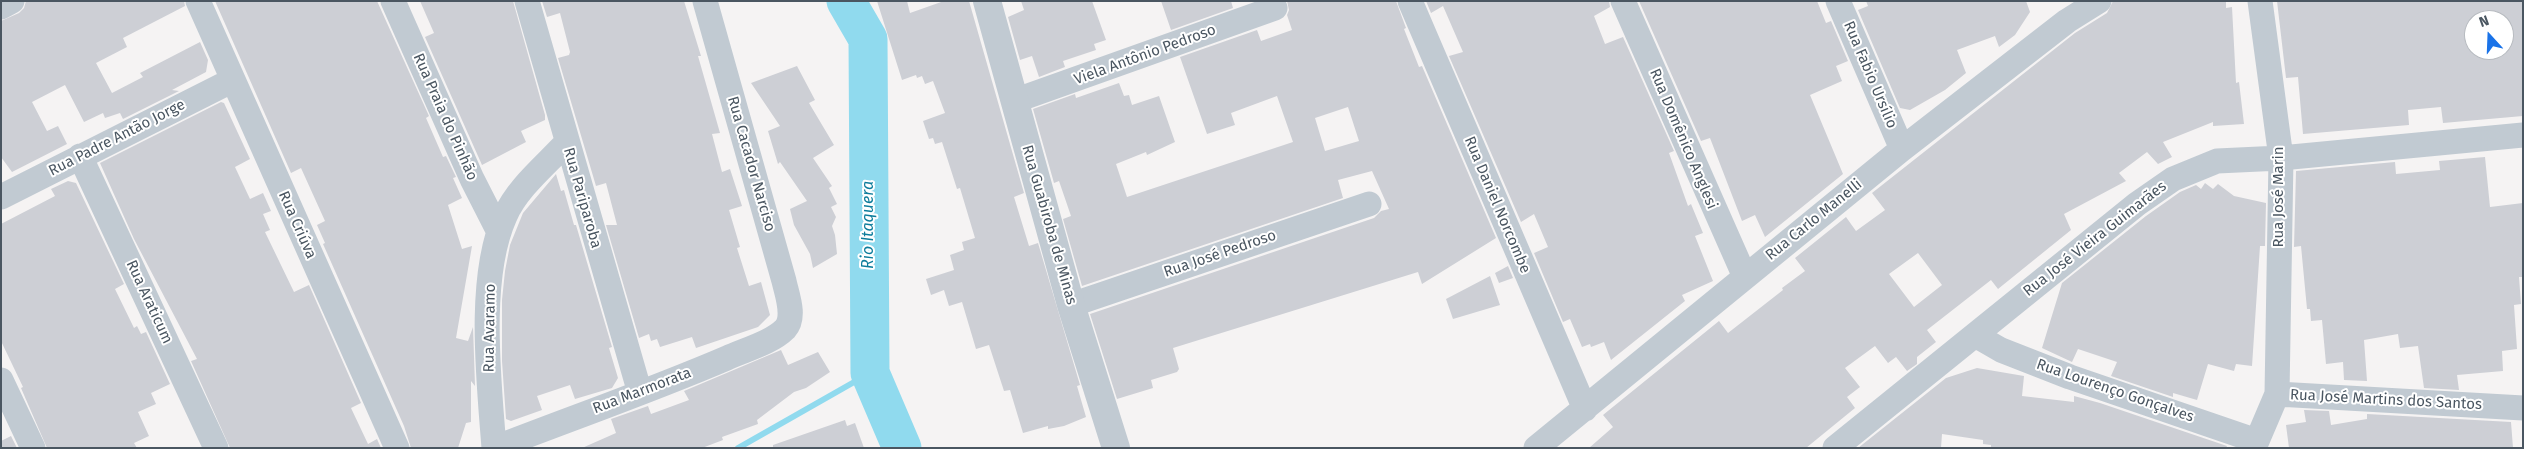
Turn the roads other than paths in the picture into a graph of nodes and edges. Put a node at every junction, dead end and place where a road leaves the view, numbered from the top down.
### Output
1 (12, 1) edge
2 (198, 1) edge
3 (393, 1) edge
4 (527, 1) edge
5 (705, 1) edge
6 (987, 1) edge
7 (1410, 1) edge
8 (1623, 1) edge
9 (1838, 1) edge
10 (2099, 1) edge
11 (2260, 1) edge
12 (1, 6) edge
13 (1275, 8) dead end
14 (2062, 11) edge
15 (233, 80) junction
16 (1014, 102) junction
17 (2523, 135) edge
18 (566, 143) junction
19 (1902, 148) junction
20 (80, 156) junction
21 (2281, 158) junction
22 (1, 197) edge
23 (1369, 204) dead end
24 (498, 232) junction
25 (1744, 277) junction
26 (1071, 305) junction
27 (786, 328) joint
28 (1975, 335) junction
29 (1, 380) edge
30 (640, 393) junction
31 (2277, 394) junction
32 (2523, 408) edge
33 (1585, 409) junction
34 (2256, 444) edge
35 (33, 448) edge
36 (216, 448) edge
37 (397, 448) edge
38 (494, 448) edge
39 (1116, 448) edge
40 (1536, 448) edge
41 (1835, 448) edge

1 - 12 street
2 - 15 street, Rua Criúva
3 - 24 street, Rua Praia do Pinhão
4 - 18 street, Rua Pariparoba
5 - 27 street, Rua Cacador Narciso
6 - 16 street, Rua Guabiroba de Minas
7 - 33 street, Rua Daniel Norcombe
8 - 25 street, Rua Domênico Anglesi
9 - 19 street, Rua Fabio Ursílio
10 - 14 street, Rua Carlo Manelli
11 - 21 street, Rua José Marin
13 - 16 street, Viela Antônio Pedroso
14 - 19 street, Rua Carlo Manelli
15 - 20 street, Rua Padre Antão Jorge
15 - 37 street, Rua Criúva
16 - 26 street, Rua Guabiroba de Minas
17 - 21 street, Rua José Vieira Guimarães
18 - 24 street, Rua Avaramo
18 - 30 street, Rua Pariparoba
19 - 25 street, Rua Carlo Manelli
20 - 22 street, Rua Padre Antão Jorge
20 - 36 street, Rua Araticum
21 - 28 street, Rua José Vieira Guimarães
21 - 31 street, Rua José Marin
23 - 26 street, Rua José Pedroso
24 - 38 street, Rua Avaramo
25 - 33 street, Rua Carlo Manelli
26 - 39 street, Rua Guabiroba de Minas
27 - 30 street, Rua Marmorata
28 - 34 street, Rua Lourenço Gonçalves
28 - 41 street, Rua José Vieira Guimarães
29 - 35 street
30 - 38 street, Rua Marmorata
31 - 32 street, Rua José Martins dos Santos
31 - 34 street, Rua José Martins dos Santos
33 - 40 street, Rua Carlo Manelli

